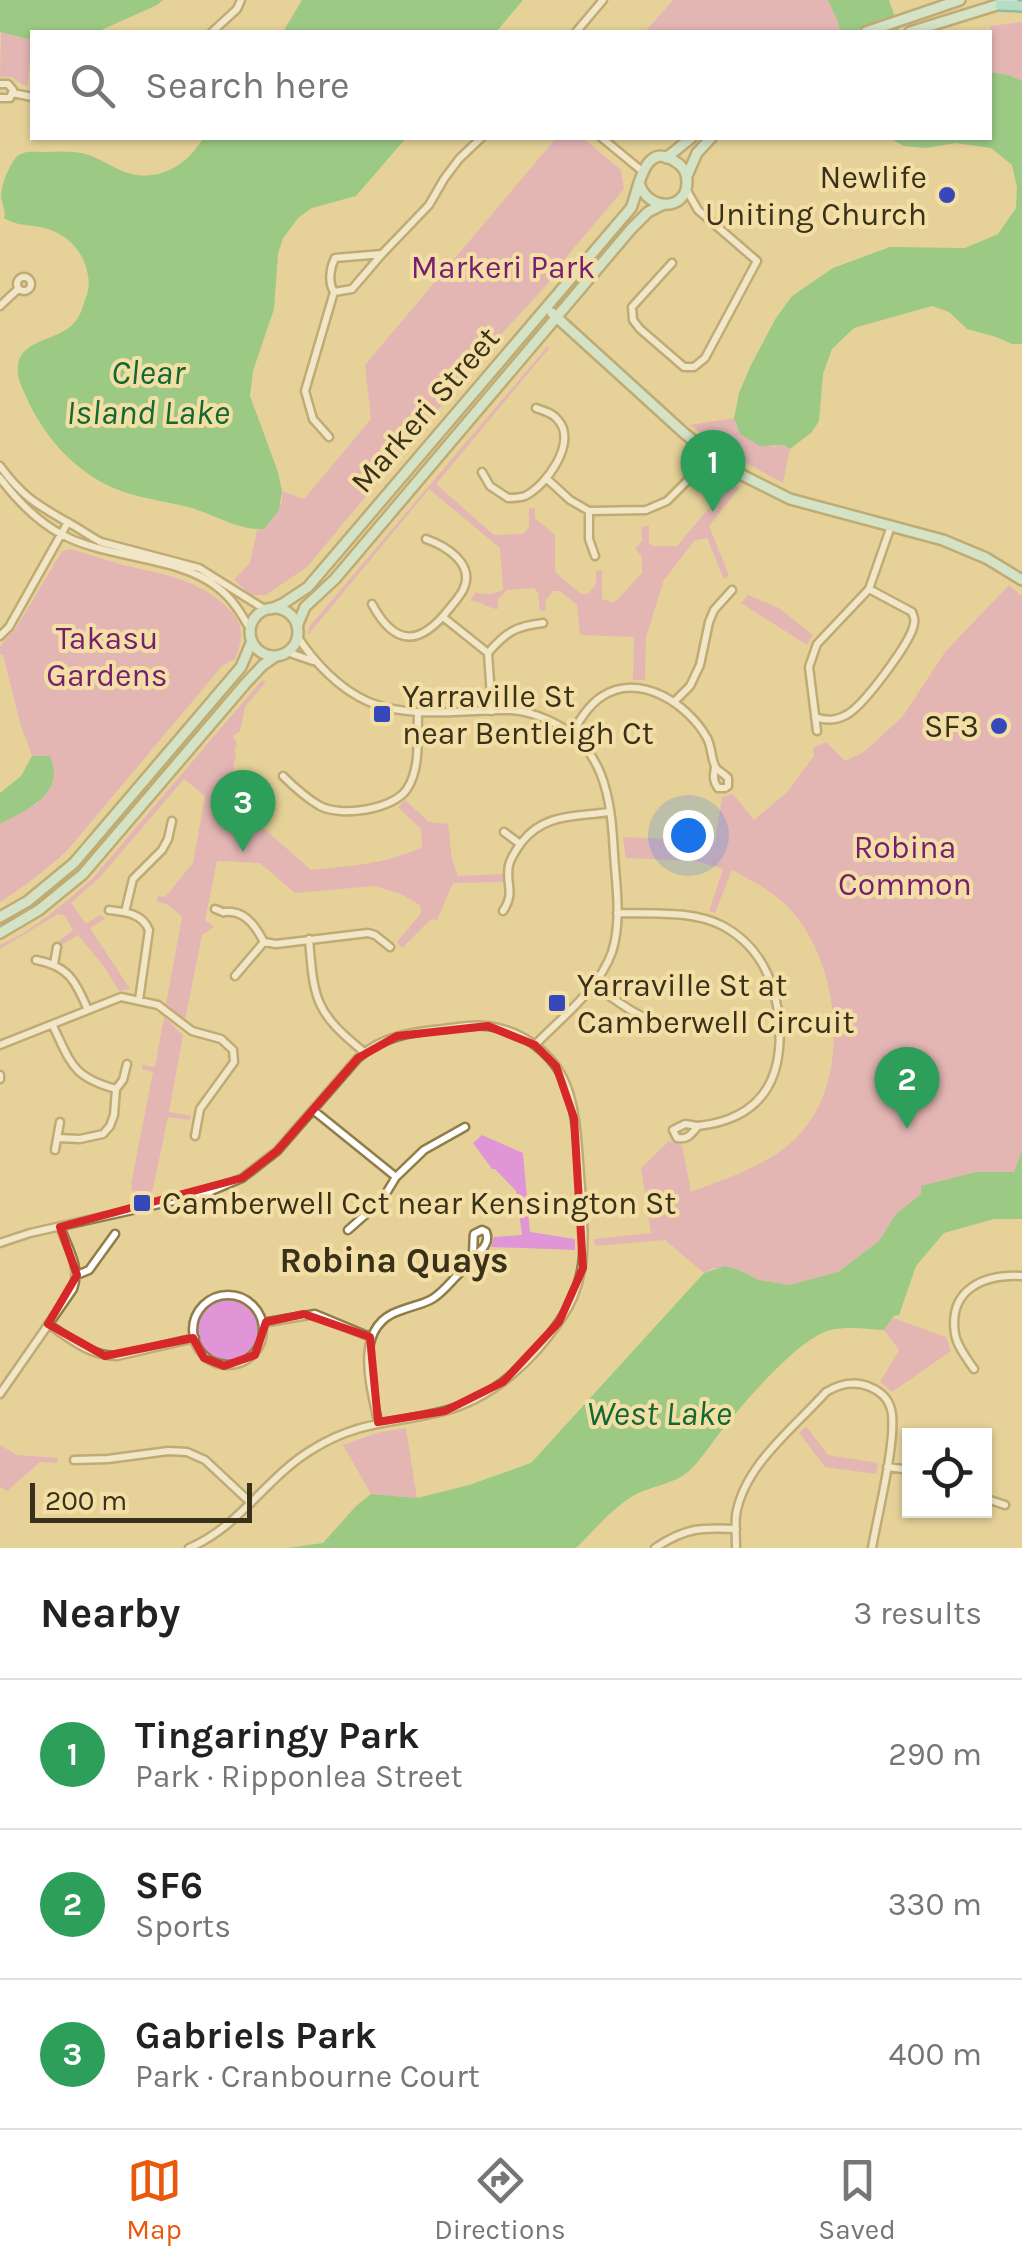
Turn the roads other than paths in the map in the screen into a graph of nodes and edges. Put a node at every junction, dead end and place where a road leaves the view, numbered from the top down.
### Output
1 (241, 0) edge
2 (603, 0) edge
3 (960, 0) edge
4 (1013, 0) edge
5 (1000, 4) junction
6 (1022, 6) edge
7 (214, 30) edge
8 (578, 30) edge
9 (872, 30) edge
10 (917, 30) edge
11 (0, 84) edge
12 (13, 92) junction
13 (30, 96) edge
14 (1, 99) edge
15 (0, 109) edge
16 (479, 140) edge
17 (604, 140) edge
18 (688, 140) edge
19 (709, 140) edge
20 (666, 158) junction
21 (642, 171) junction
22 (686, 176) junction
23 (640, 184) junction
24 (686, 188) junction
25 (667, 204) junction
26 (698, 210) junction
27 (382, 254) junction
28 (672, 264) dead end
29 (18, 289) dead end
30 (334, 292) junction
31 (0, 306) edge
32 (546, 308) junction
33 (557, 317) junction
34 (536, 408) dead end
35 (329, 437) dead end
36 (712, 456) junction
37 (0, 466) edge
38 (482, 472) dead end
39 (0, 478) edge
40 (546, 478) junction
41 (589, 511) junction
42 (68, 522) junction
43 (891, 526) junction
44 (61, 534) junction
45 (426, 539) dead end
46 (595, 556) dead end
47 (1022, 580) edge
48 (868, 589) junction
49 (732, 590) dead end
50 (372, 604) dead end
51 (268, 610) junction
52 (443, 617) junction
53 (544, 623) dead end
54 (250, 630) junction
55 (297, 631) junction
56 (0, 636) edge
57 (252, 641) junction
58 (488, 652) junction
59 (281, 654) junction
60 (314, 662) junction
61 (674, 702) junction
62 (492, 711) junction
63 (418, 712) junction
64 (814, 716) junction
65 (817, 731) dead end
66 (572, 733) junction
67 (715, 767) dead end
68 (283, 776) dead end
69 (610, 812) junction
70 (172, 821) dead end
71 (504, 832) dead end
72 (520, 844) junction
73 (109, 910) dead end
74 (215, 910) dead end
75 (503, 911) dead end
76 (125, 912) junction
77 (617, 913) junction
78 (0, 917) edge
79 (0, 933) edge
80 (309, 939) junction
81 (264, 942) junction
82 (390, 947) dead end
83 (57, 948) dead end
84 (36, 960) dead end
85 (54, 964) junction
86 (235, 976) dead end
87 (592, 984) junction
88 (139, 1000) junction
89 (88, 1010) junction
90 (679, 1023) dead end
91 (53, 1026) junction
92 (0, 1044) edge
93 (535, 1045) junction
94 (364, 1052) junction
95 (127, 1064) dead end
96 (116, 1089) junction
97 (313, 1110) junction
98 (60, 1122) dead end
99 (197, 1124) junction
100 (698, 1126) dead end
101 (208, 1127) dead end
102 (466, 1127) dead end
103 (195, 1136) dead end
104 (58, 1138) junction
105 (55, 1150) dead end
106 (396, 1177) junction
107 (60, 1226) junction
108 (348, 1230) dead end
109 (114, 1234) dead end
110 (0, 1242) edge
111 (474, 1255) dead end
112 (77, 1275) junction
113 (1022, 1276) edge
114 (262, 1322) junction
115 (48, 1324) junction
116 (370, 1337) junction
117 (195, 1338) junction
118 (974, 1369) dead end
119 (0, 1394) edge
120 (378, 1422) junction
121 (74, 1460) dead end
122 (887, 1467) junction
123 (902, 1469) edge
124 (992, 1501) edge
125 (251, 1502) junction
126 (1006, 1505) dead end
127 (736, 1529) junction
128 (189, 1548) edge
129 (655, 1548) edge
130 (736, 1548) edge
131 (872, 1548) edge

1 - 7 street
2 - 8 street
3 - 9 main road
4 - 5 main road
5 - 6 main road
5 - 10 main road
11 - 12 street
12 - 13 street
12 - 14 street
14 - 15 street
16 - 27 street
17 - 21 street
18 - 20 main road
19 - 22 main road
20 - 21 main road
20 - 22 main road
21 - 23 main road
22 - 24 main road
23 - 25 main road
23 - 32 main road, Markeri Street
24 - 25 main road
24 - 26 street
25 - 26 street
25 - 33 main road, Markeri Street
26 - 28 street
27 - 30 street
27 - 30 street
29 - 31 street
30 - 35 street
32 - 33 main road
32 - 51 main road, Markeri Street
33 - 36 main road
33 - 55 main road, Markeri Street
34 - 40 street
36 - 41 street
36 - 43 main road
37 - 42 street
38 - 40 street
39 - 44 street
40 - 41 street
41 - 46 street
42 - 44 street
42 - 51 street
43 - 47 main road
43 - 48 street
44 - 54 street
44 - 56 street
45 - 52 street
48 - 64 street
48 - 64 street
49 - 61 street
50 - 52 street
51 - 54 main road
51 - 55 main road
52 - 58 street
53 - 58 street
54 - 57 main road
55 - 59 main road
55 - 60 street
57 - 59 main road
57 - 78 main road
58 - 62 street
59 - 60 street
59 - 79 main road
60 - 63 street
61 - 66 street
61 - 67 street
62 - 63 street
62 - 66 street
63 - 68 street
64 - 65 street
66 - 69 street
69 - 72 street
69 - 77 street
70 - 76 street
71 - 72 street
72 - 75 street
73 - 76 street
74 - 81 street
76 - 88 street
77 - 87 street
77 - 100 street
80 - 81 street
80 - 82 street
80 - 94 street
81 - 86 street
83 - 85 street
84 - 85 street
85 - 89 street
87 - 90 street
87 - 93 street
88 - 89 street
88 - 99 street
89 - 91 street
91 - 92 street
91 - 96 street
93 - 94 street
93 - 120 street
94 - 97 street
95 - 96 street
96 - 104 street
97 - 106 street
97 - 107 street
98 - 104 street
99 - 101 street
99 - 103 street
102 - 106 street
104 - 105 street
106 - 108 street
107 - 110 street
107 - 112 street
109 - 112 street
111 - 116 street
112 - 115 street
113 - 118 street
114 - 116 street
114 - 117 street
114 - 117 street
115 - 117 street
115 - 119 street
116 - 120 street
120 - 125 street
121 - 125 street
122 - 123 street
122 - 127 street
122 - 131 street
124 - 126 street
125 - 128 street
127 - 129 street
127 - 130 street

